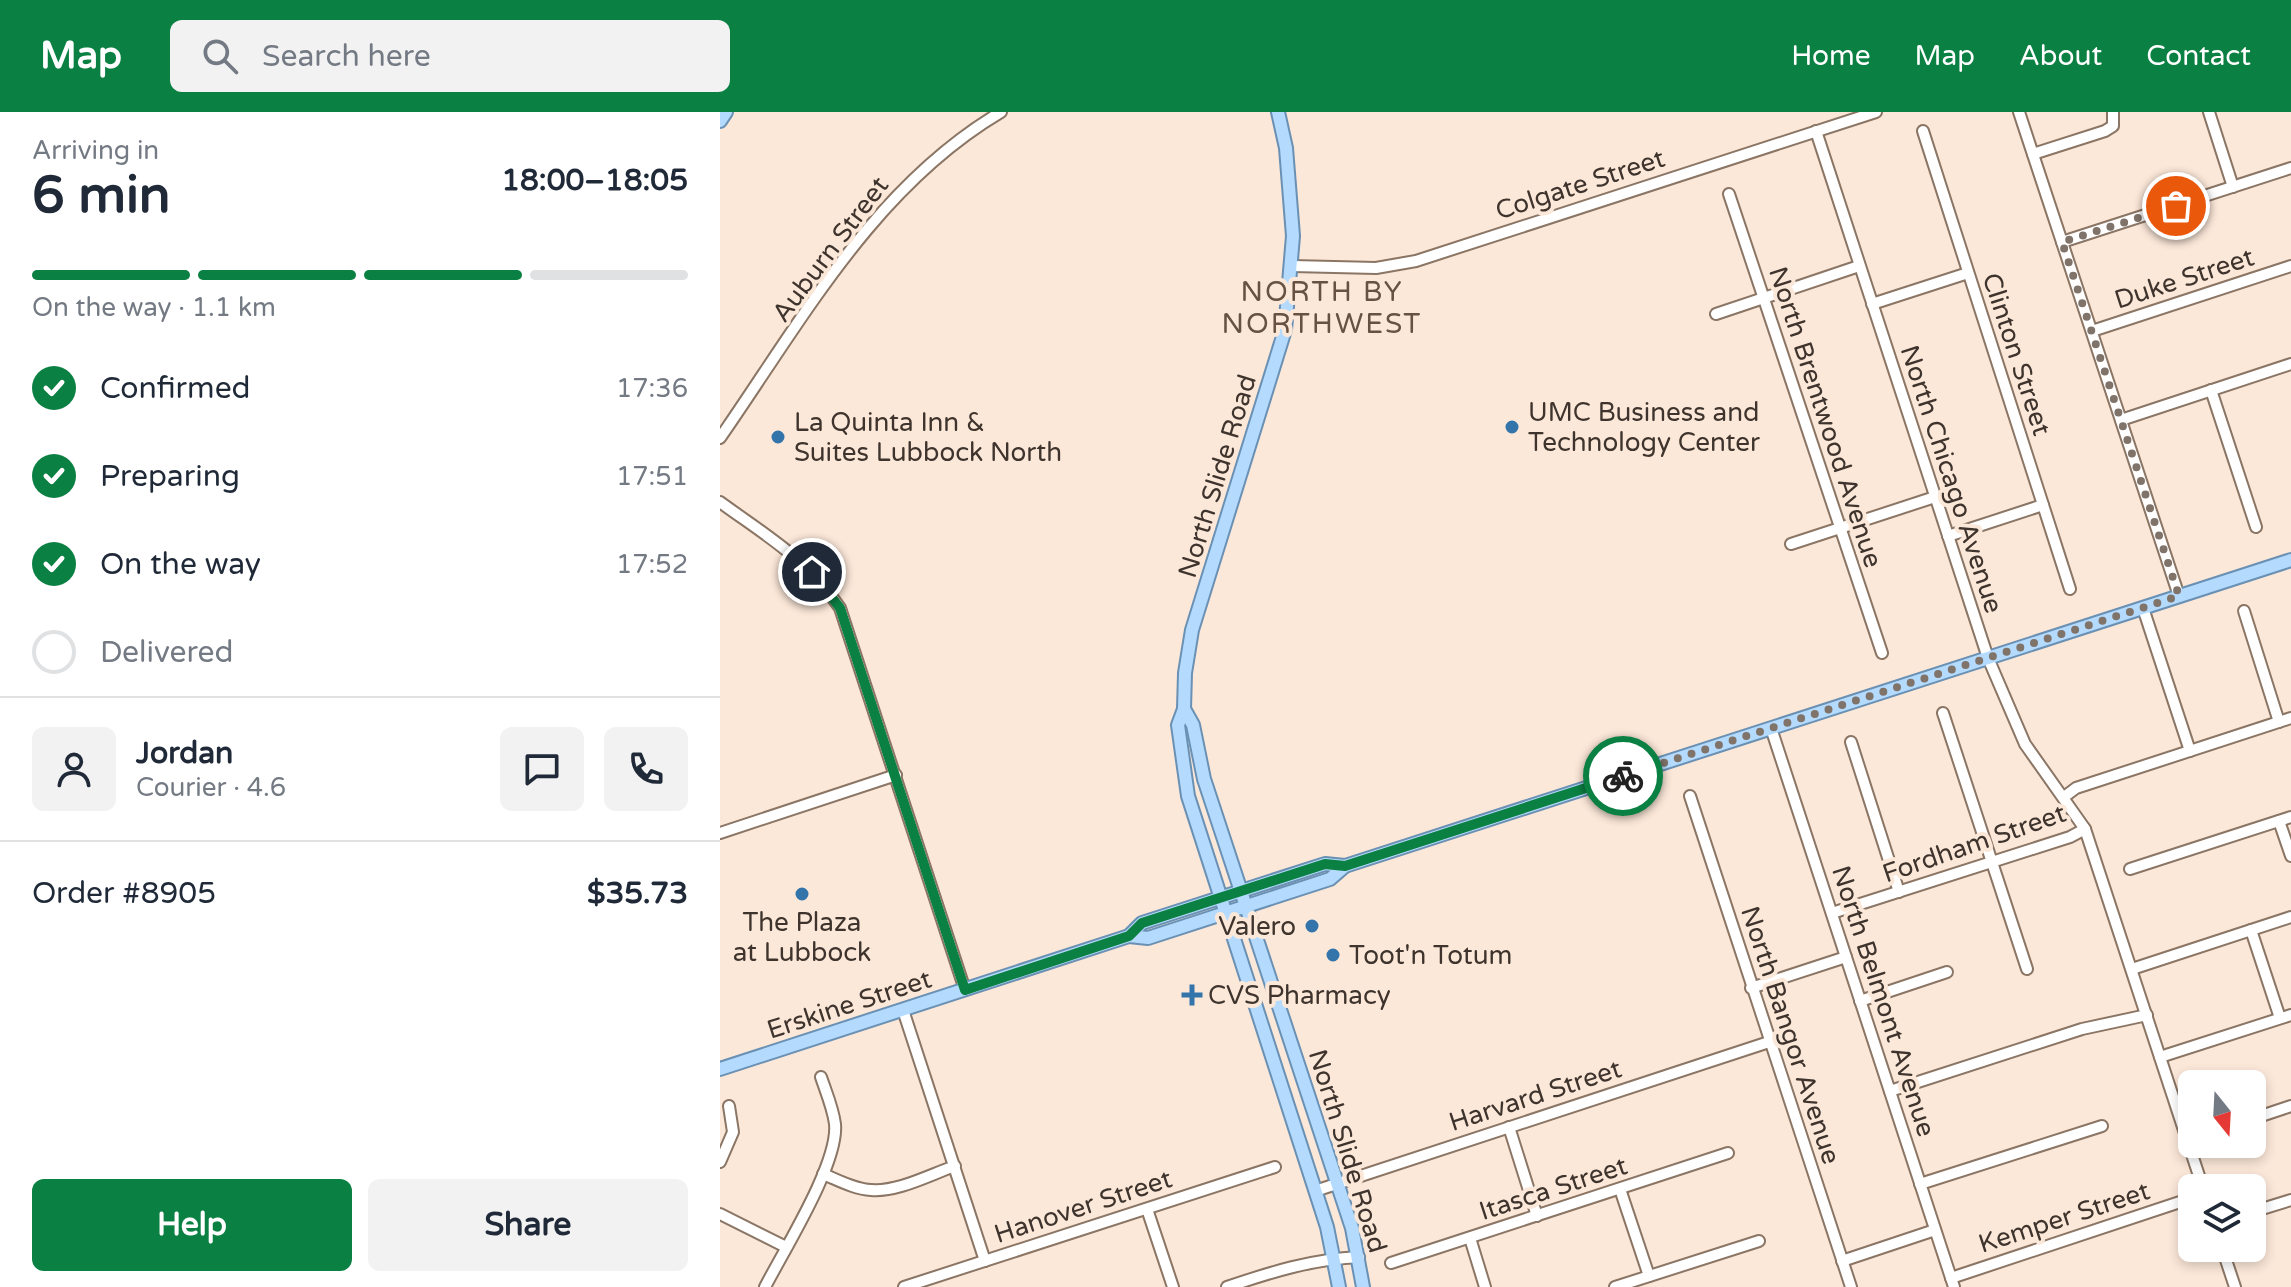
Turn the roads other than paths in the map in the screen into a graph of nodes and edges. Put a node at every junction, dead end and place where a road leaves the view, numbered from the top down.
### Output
1 (726, 112) edge
2 (1001, 112) edge
3 (1278, 112) edge
4 (1876, 112) edge
5 (2019, 112) edge
6 (2209, 112) edge
7 (1858, 115) edge
8 (2113, 116) edge
9 (720, 121) edge
10 (1816, 131) junction
11 (1923, 131) dead end
12 (2033, 154) junction
13 (2291, 168) edge
14 (2233, 187) junction
15 (1729, 194) dead end
16 (2062, 242) junction
17 (1292, 266) junction
18 (1859, 266) junction
19 (2291, 266) edge
20 (1968, 273) junction
21 (1763, 298) junction
22 (1872, 304) junction
23 (1716, 314) dead end
24 (2092, 331) junction
25 (2291, 364) edge
26 (2211, 390) junction
27 (2121, 420) junction
28 (720, 438) edge
29 (1935, 497) junction
30 (720, 502) edge
31 (2043, 505) junction
32 (2256, 527) dead end
33 (1840, 528) junction
34 (1948, 536) junction
35 (1791, 544) dead end
36 (2291, 560) edge
37 (2070, 589) dead end
38 (2179, 596) junction
39 (2143, 608) junction
40 (2244, 611) dead end
41 (1882, 653) dead end
42 (1988, 658) junction
43 (1184, 709) junction
44 (1943, 713) dead end
45 (2291, 718) edge
46 (2279, 722) junction
47 (1771, 728) junction
48 (1851, 742) dead end
49 (2190, 751) junction
50 (896, 775) junction
51 (1690, 796) dead end
52 (2064, 797) junction
53 (2291, 817) edge
54 (2279, 821) junction
55 (2085, 829) junction
56 (720, 833) edge
57 (2291, 856) edge
58 (1992, 861) junction
59 (1345, 866) junction
60 (2130, 869) dead end
61 (1241, 891) junction
62 (1899, 892) junction
63 (1220, 898) junction
64 (1247, 906) junction
65 (1225, 913) junction
66 (1832, 913) junction
67 (2291, 917) edge
68 (2251, 930) junction
69 (1129, 936) junction
70 (1846, 957) junction
71 (2027, 969) dead end
72 (2132, 969) junction
73 (1947, 972) dead end
74 (1751, 988) junction
75 (965, 990) junction
76 (1860, 1001) junction
77 (903, 1010) junction
78 (2147, 1015) junction
79 (2285, 1016) edge
80 (1769, 1042) junction
81 (2160, 1057) junction
82 (1298, 1060) junction
83 (1275, 1068) junction
84 (720, 1069) edge
85 (821, 1077) dead end
86 (1890, 1091) junction
87 (729, 1106) dead end
88 (2178, 1106) edge
89 (2291, 1106) edge
90 (2266, 1114) edge
91 (2102, 1126) dead end
92 (1509, 1127) junction
93 (1728, 1153) dead end
94 (720, 1162) edge
95 (955, 1166) junction
96 (1275, 1167) dead end
97 (823, 1174) junction
98 (1338, 1184) junction
99 (1920, 1184) junction
100 (1620, 1189) junction
101 (1315, 1191) junction
102 (2291, 1200) edge
103 (2178, 1203) edge
104 (2266, 1208) edge
105 (1147, 1209) junction
106 (720, 1214) edge
107 (1537, 1216) junction
108 (1935, 1230) junction
109 (1470, 1238) junction
110 (1759, 1241) dead end
111 (786, 1247) junction
112 (1359, 1257) junction
113 (1334, 1258) junction
114 (985, 1261) junction
115 (1842, 1261) junction
116 (2227, 1262) edge
117 (1391, 1263) dead end
118 (1649, 1276) junction
119 (1952, 1282) edge
120 (765, 1287) edge
121 (904, 1287) edge
122 (1173, 1287) edge
123 (1227, 1287) edge
124 (1339, 1287) edge
125 (1363, 1287) edge
126 (1485, 1287) edge
127 (1615, 1287) edge
128 (1851, 1287) edge
129 (2235, 1287) edge

1 - 9 main road
2 - 28 street, Auburn Street
3 - 17 main road, North Slide Road
4 - 7 street, Colgate Street
5 - 12 street
6 - 14 street
7 - 10 street, Colgate Street
8 - 12 street
10 - 17 street, Colgate Street
10 - 18 street, North Chicago Avenue
11 - 20 street, Clinton Street
12 - 16 street
13 - 14 street
14 - 16 street
15 - 21 street, North Brentwood Avenue
16 - 24 street
17 - 43 main road, North Slide Road
18 - 21 street
18 - 22 street, North Chicago Avenue
19 - 24 street, Duke Street
20 - 22 street
20 - 31 street, Clinton Street
21 - 23 street
21 - 33 street, North Brentwood Avenue
22 - 29 street, North Chicago Avenue
24 - 27 street
25 - 26 street
26 - 27 street
26 - 32 street
27 - 38 street
29 - 33 street
29 - 34 street, North Chicago Avenue
30 - 50 street
31 - 34 street
31 - 37 street, Clinton Street
33 - 35 street
33 - 41 street, North Brentwood Avenue
34 - 42 street, North Chicago Avenue
36 - 38 main road, Erskine Street
38 - 39 main road, Erskine Street
39 - 42 main road, Erskine Street
39 - 49 street
40 - 46 street
42 - 47 main road, Erskine Street
42 - 52 street, North Chicago Avenue
43 - 61 main road, North Slide Road
43 - 63 main road, North Slide Road
44 - 58 street
45 - 46 street, Fordham Street
46 - 49 street, Fordham Street
47 - 59 main road, Erskine Street
47 - 66 street, North Belmont Avenue
48 - 62 street
49 - 52 street, Fordham Street
50 - 56 street
50 - 75 street
51 - 74 street, North Bangor Avenue
52 - 55 street, North Chicago Avenue
53 - 54 street
54 - 57 street
54 - 60 street
55 - 58 street, Fordham Street
55 - 72 street, North Chicago Avenue
58 - 62 street, Fordham Street
58 - 71 street
59 - 61 main road, Erskine Street
59 - 64 main road, Erskine Street
61 - 63 main road, Erskine Street
61 - 64 main road, North Slide Road
62 - 66 street, Fordham Street
63 - 65 main road, North Slide Road
63 - 69 main road, Erskine Street
64 - 65 main road, Erskine Street
64 - 82 main road, North Slide Road
65 - 69 main road, Erskine Street
65 - 83 main road, North Slide Road
66 - 70 street, North Belmont Avenue
67 - 68 street
68 - 72 street
68 - 79 street
69 - 75 main road, Erskine Street
70 - 74 street
70 - 76 street, North Belmont Avenue
72 - 78 street, North Chicago Avenue
73 - 76 street
74 - 80 street, North Bangor Avenue
75 - 77 main road, Erskine Street
76 - 86 street, North Belmont Avenue
77 - 84 main road, Erskine Street
77 - 95 street
78 - 81 street, North Chicago Avenue
78 - 86 street
79 - 81 street
80 - 92 street, Harvard Street
80 - 115 street, North Bangor Avenue
81 - 88 street, North Chicago Avenue
82 - 83 main road
82 - 98 main road, North Slide Road
83 - 101 main road, North Slide Road
85 - 97 street
86 - 99 street, North Belmont Avenue
87 - 94 street
89 - 90 street
91 - 99 street
92 - 98 street, Harvard Street
92 - 107 street
93 - 100 street, Itasca Street
95 - 97 street
95 - 114 street
96 - 105 street, Hanover Street
97 - 111 street
98 - 101 street, Harvard Street
98 - 112 main road, North Slide Road
99 - 108 street, North Belmont Avenue
100 - 107 street, Itasca Street
100 - 118 street
101 - 113 main road, North Slide Road
102 - 104 street
103 - 119 street, Kemper Street
105 - 114 street, Hanover Street
105 - 122 street
106 - 111 street
107 - 109 street, Itasca Street
108 - 115 street
108 - 119 street, North Belmont Avenue
109 - 117 street, Itasca Street
109 - 126 street
110 - 118 street
111 - 120 street
112 - 113 street
112 - 125 main road, North Slide Road
113 - 123 street
113 - 124 main road, North Slide Road
114 - 121 street, Hanover Street
115 - 128 street, North Bangor Avenue
116 - 129 street
118 - 127 street

